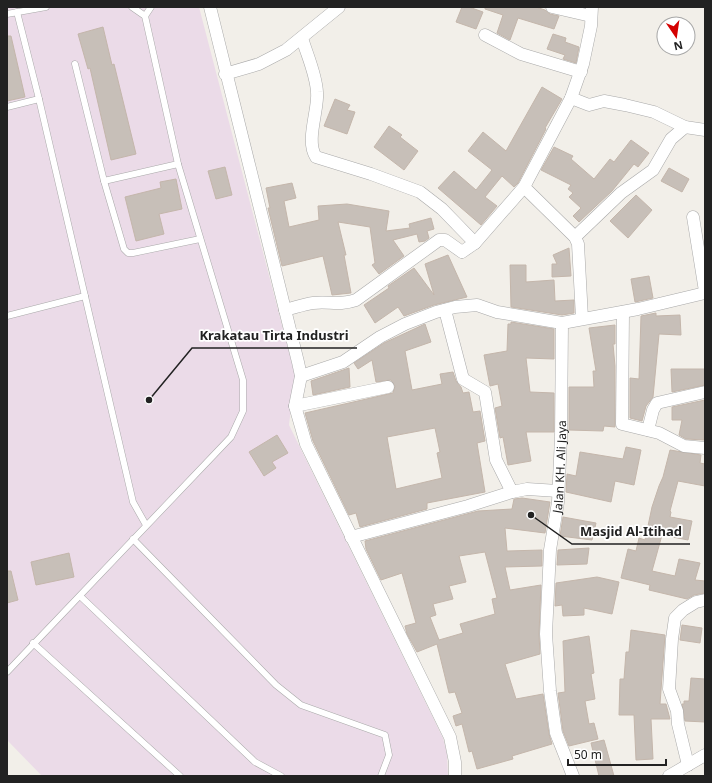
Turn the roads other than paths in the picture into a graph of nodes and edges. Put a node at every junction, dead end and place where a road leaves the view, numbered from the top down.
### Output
1 (46, 7) edge
2 (132, 7) edge
3 (151, 7) edge
4 (210, 7) edge
5 (339, 7) edge
6 (552, 7) edge
7 (16, 12) junction
8 (592, 12) edge
9 (7, 14) edge
10 (145, 16) junction
11 (485, 35) dead end
12 (302, 38) junction
13 (75, 64) dead end
14 (580, 72) junction
15 (225, 74) junction
16 (571, 98) junction
17 (39, 99) junction
18 (7, 107) edge
19 (685, 127) junction
20 (705, 130) edge
21 (178, 164) junction
22 (104, 181) junction
23 (524, 187) junction
24 (693, 217) dead end
25 (575, 237) junction
26 (200, 239) junction
27 (475, 243) junction
28 (705, 292) edge
29 (85, 296) junction
30 (285, 310) junction
31 (445, 310) junction
32 (623, 312) junction
33 (7, 316) edge
34 (582, 318) junction
35 (562, 323) junction
36 (301, 376) junction
37 (388, 386) dead end
38 (705, 392) edge
39 (295, 406) junction
40 (648, 430) junction
41 (705, 448) edge
42 (558, 491) junction
43 (512, 492) junction
44 (146, 525) junction
45 (351, 537) junction
46 (133, 539) junction
47 (80, 596) junction
48 (705, 600) edge
49 (33, 644) junction
50 (7, 672) edge
51 (705, 755) edge
52 (688, 765) junction
53 (180, 776) edge
54 (281, 776) edge
55 (381, 776) edge
56 (455, 776) edge
57 (573, 776) edge
58 (669, 776) edge

1 - 7 lane
2 - 10 lane
3 - 10 lane
4 - 15 street
5 - 12 street
6 - 8 street
7 - 9 lane
7 - 17 lane
8 - 14 street
10 - 21 lane
11 - 14 street
12 - 15 street
12 - 27 street
13 - 22 lane
14 - 16 street
15 - 30 street
16 - 19 street
16 - 23 street
17 - 18 lane
17 - 29 lane
19 - 20 street
19 - 25 street
21 - 22 lane
21 - 26 lane
22 - 26 lane
23 - 25 street
23 - 27 street
24 - 28 street
25 - 34 street
26 - 44 lane
27 - 30 street
28 - 32 street
29 - 33 lane
29 - 44 lane
30 - 36 street
31 - 35 street
31 - 36 street
31 - 43 street
32 - 34 street
32 - 40 street
34 - 35 street
35 - 42 street, Jalan KH. Ali Jaya
36 - 39 street
37 - 39 street
38 - 40 street
39 - 45 street
40 - 41 street
42 - 43 street
42 - 57 street, Jalan KH. Ali Jaya
43 - 45 street
44 - 46 lane
45 - 56 street
46 - 47 lane
46 - 55 lane
47 - 49 lane
47 - 54 lane
48 - 52 street
49 - 50 lane
49 - 53 lane
51 - 52 street
52 - 58 street

